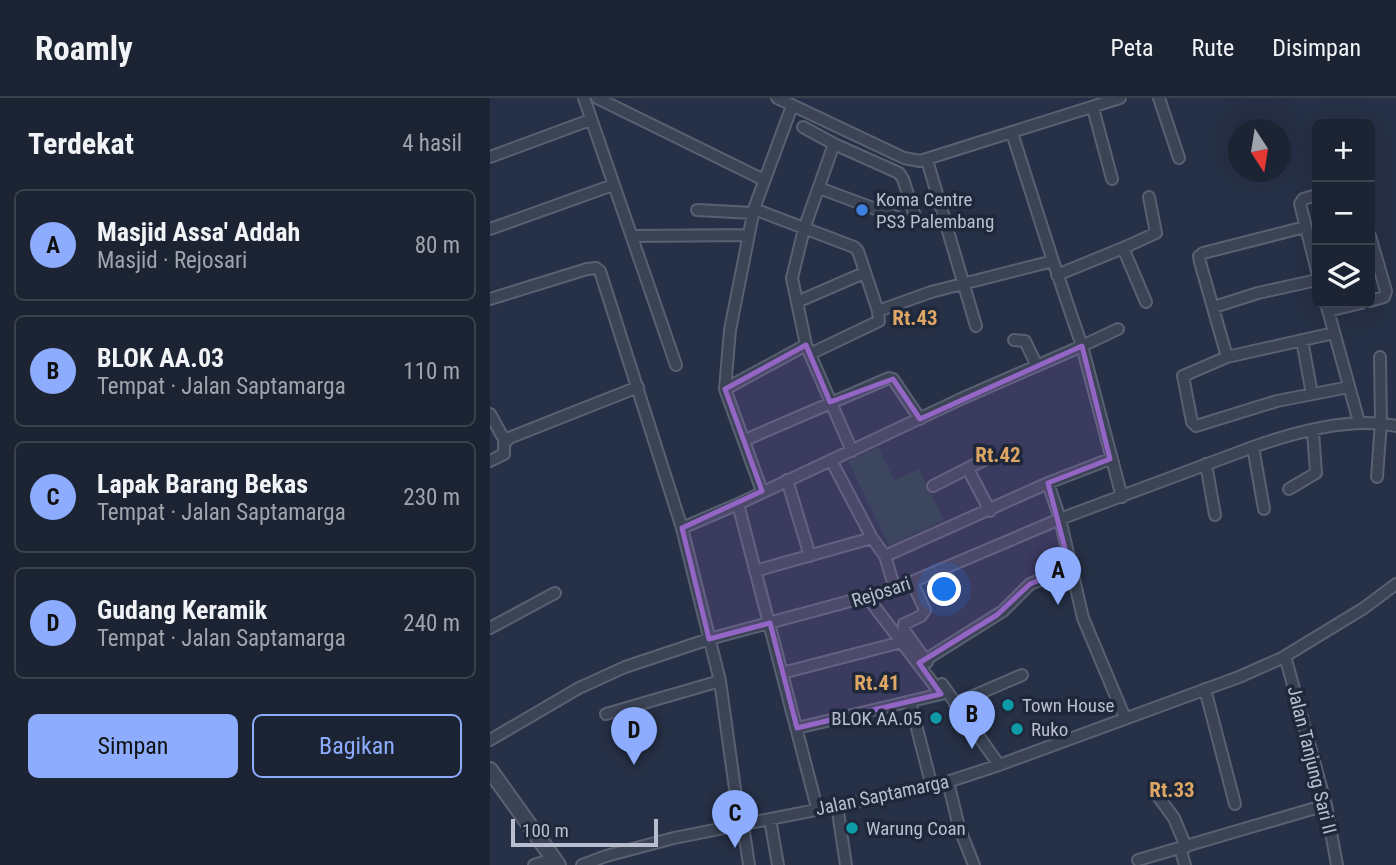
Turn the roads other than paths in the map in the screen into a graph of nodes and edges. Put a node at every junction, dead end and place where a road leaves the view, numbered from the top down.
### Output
1 (584, 98) edge
2 (597, 98) edge
3 (777, 98) edge
4 (1120, 98) edge
5 (1158, 98) edge
6 (792, 106) junction
7 (1093, 108) junction
8 (590, 120) junction
9 (803, 127) dead end
10 (1012, 134) junction
11 (834, 144) junction
12 (490, 157) edge
13 (1179, 158) dead end
14 (927, 160) junction
15 (1112, 179) dead end
16 (764, 180) junction
17 (613, 185) junction
18 (819, 188) junction
19 (1149, 197) dead end
20 (1312, 197) edge
21 (697, 210) dead end
22 (754, 211) junction
23 (1305, 227) junction
24 (490, 229) edge
25 (804, 229) junction
26 (749, 235) junction
27 (633, 236) junction
28 (1124, 248) junction
29 (1312, 253) edge
30 (1375, 253) edge
31 (1053, 261) junction
32 (864, 273) junction
33 (1057, 275) junction
34 (1312, 281) edge
35 (963, 284) junction
36 (490, 299) edge
37 (1375, 300) edge
38 (797, 302) junction
39 (1146, 302) dead end
40 (1214, 307) junction
41 (1327, 308) edge
42 (878, 311) junction
43 (976, 326) dead end
44 (1118, 330) dead end
45 (1334, 333) junction
46 (1014, 340) dead end
47 (1302, 340) junction
48 (1082, 346) junction
49 (808, 349) junction
50 (1227, 357) junction
51 (1380, 357) dead end
52 (676, 365) dead end
53 (1037, 366) junction
54 (638, 387) junction
55 (1349, 387) junction
56 (725, 389) junction
57 (1312, 394) junction
58 (830, 402) junction
59 (490, 414) edge
60 (920, 419) junction
61 (1359, 422) junction
62 (1381, 422) junction
63 (1396, 426) edge
64 (1313, 431) junction
65 (745, 440) junction
66 (505, 441) junction
67 (1253, 447) junction
68 (852, 451) junction
69 (1110, 459) junction
70 (831, 460) junction
71 (984, 460) dead end
72 (490, 461) edge
73 (1206, 464) junction
74 (968, 469) junction
75 (1377, 477) dead end
76 (787, 480) junction
77 (1048, 483) junction
78 (933, 486) dead end
79 (1289, 489) dead end
80 (762, 491) junction
81 (1122, 498) junction
82 (738, 504) junction
83 (1264, 509) dead end
84 (990, 511) junction
85 (1215, 515) dead end
86 (1060, 519) junction
87 (682, 528) junction
88 (872, 538) junction
89 (810, 555) junction
90 (885, 556) junction
91 (1070, 568) junction
92 (755, 571) junction
93 (912, 582) junction
94 (1396, 584) edge
95 (895, 589) junction
96 (555, 593) dead end
97 (868, 598) junction
98 (770, 622) junction
99 (490, 628) edge
100 (709, 639) junction
101 (902, 642) junction
102 (1285, 656) junction
103 (925, 660) junction
104 (782, 673) junction
105 (1021, 675) dead end
106 (720, 681) junction
107 (1205, 689) junction
108 (910, 701) junction
109 (955, 704) junction
110 (606, 714) dead end
111 (1125, 718) junction
112 (797, 728) junction
113 (490, 740) edge
114 (999, 765) junction
115 (490, 770) edge
116 (948, 782) junction
117 (932, 787) junction
118 (1157, 795) dead end
119 (1236, 804) dead end
120 (837, 805) junction
121 (1326, 806) junction
122 (817, 808) junction
123 (770, 819) junction
124 (741, 825) junction
125 (1183, 847) junction
126 (1138, 860) dead end
127 (555, 862) edge
128 (534, 865) edge
129 (582, 865) edge
130 (749, 865) edge
131 (778, 865) edge
132 (846, 865) edge
133 (974, 865) edge
134 (1185, 865) edge
135 (1336, 865) edge

1 - 8 street
2 - 16 street
3 - 6 street
4 - 7 street
5 - 13 street
6 - 14 street
6 - 16 street
7 - 10 street
7 - 15 street
8 - 12 street
8 - 17 street
9 - 11 street
10 - 14 street
10 - 31 street
11 - 18 street
11 - 18 street
14 - 35 street
16 - 22 street
17 - 24 street
17 - 27 street
18 - 25 street
19 - 28 street
20 - 23 street
21 - 22 street
22 - 25 street
22 - 26 street
23 - 29 street
23 - 40 street
25 - 32 street
25 - 38 street
26 - 27 street
26 - 56 street
27 - 52 street
28 - 33 street
28 - 39 street
30 - 37 street
31 - 33 street
31 - 35 street
32 - 38 street
32 - 42 street
33 - 48 street
34 - 40 street
35 - 42 street
35 - 43 street
36 - 54 street
38 - 49 street
40 - 50 street
41 - 45 street
42 - 49 street
44 - 48 street
45 - 47 street
45 - 55 street
46 - 53 street
47 - 50 street
47 - 57 street
48 - 53 street
48 - 69 street
49 - 56 street
49 - 58 street
50 - 57 street
51 - 62 street
53 - 60 street
54 - 66 street
54 - 87 street
55 - 57 street
55 - 61 street
56 - 65 street
58 - 60 street
58 - 65 street
58 - 68 street
59 - 66 street
60 - 68 street
61 - 62 street, Rejosari
61 - 64 street, Rejosari
62 - 63 street, Rejosari
62 - 75 street
64 - 67 street, Rejosari
64 - 79 street
65 - 80 street
66 - 72 street
67 - 73 street, Rejosari
67 - 83 street
68 - 70 street
69 - 77 street
69 - 81 street
70 - 76 street
70 - 88 street
71 - 74 street
73 - 81 street, Rejosari
73 - 85 street
74 - 78 street
74 - 84 street
76 - 80 street
76 - 89 street
77 - 84 street
77 - 86 street
80 - 82 street
81 - 86 street, Rejosari
82 - 87 street
82 - 92 street
84 - 90 street
86 - 91 street
86 - 93 street, Rejosari
87 - 100 street
88 - 89 street
88 - 90 street
89 - 92 street
90 - 95 street
91 - 103 street
91 - 111 street
92 - 98 street
93 - 95 street, Rejosari
93 - 103 street
94 - 102 street, Jalan Saptamarga
95 - 97 street, Rejosari
96 - 99 street
97 - 98 street, Rejosari
97 - 101 street
98 - 100 street, Rejosari
98 - 104 street
100 - 106 street
100 - 113 street, Rejosari
101 - 104 street
101 - 108 street
102 - 107 street, Jalan Saptamarga
102 - 121 street, Jalan Tanjung Sari II
103 - 109 street
104 - 112 street
105 - 109 street
106 - 110 street
106 - 124 street
107 - 111 street, Jalan Saptamarga
107 - 119 street
108 - 112 street
108 - 117 street
109 - 114 street
111 - 114 street, Jalan Saptamarga
112 - 122 street
114 - 116 street, Jalan Saptamarga
115 - 127 street
116 - 117 street, Jalan Saptamarga
116 - 133 street
117 - 120 street, Jalan Saptamarga
118 - 125 street
120 - 122 street, Jalan Saptamarga
120 - 132 street
121 - 125 street
121 - 135 street, Jalan Tanjung Sari II
122 - 123 street, Jalan Saptamarga
123 - 124 street, Jalan Saptamarga
123 - 131 street
124 - 129 street, Jalan Saptamarga
124 - 130 street
125 - 126 street
125 - 134 street
127 - 128 street

